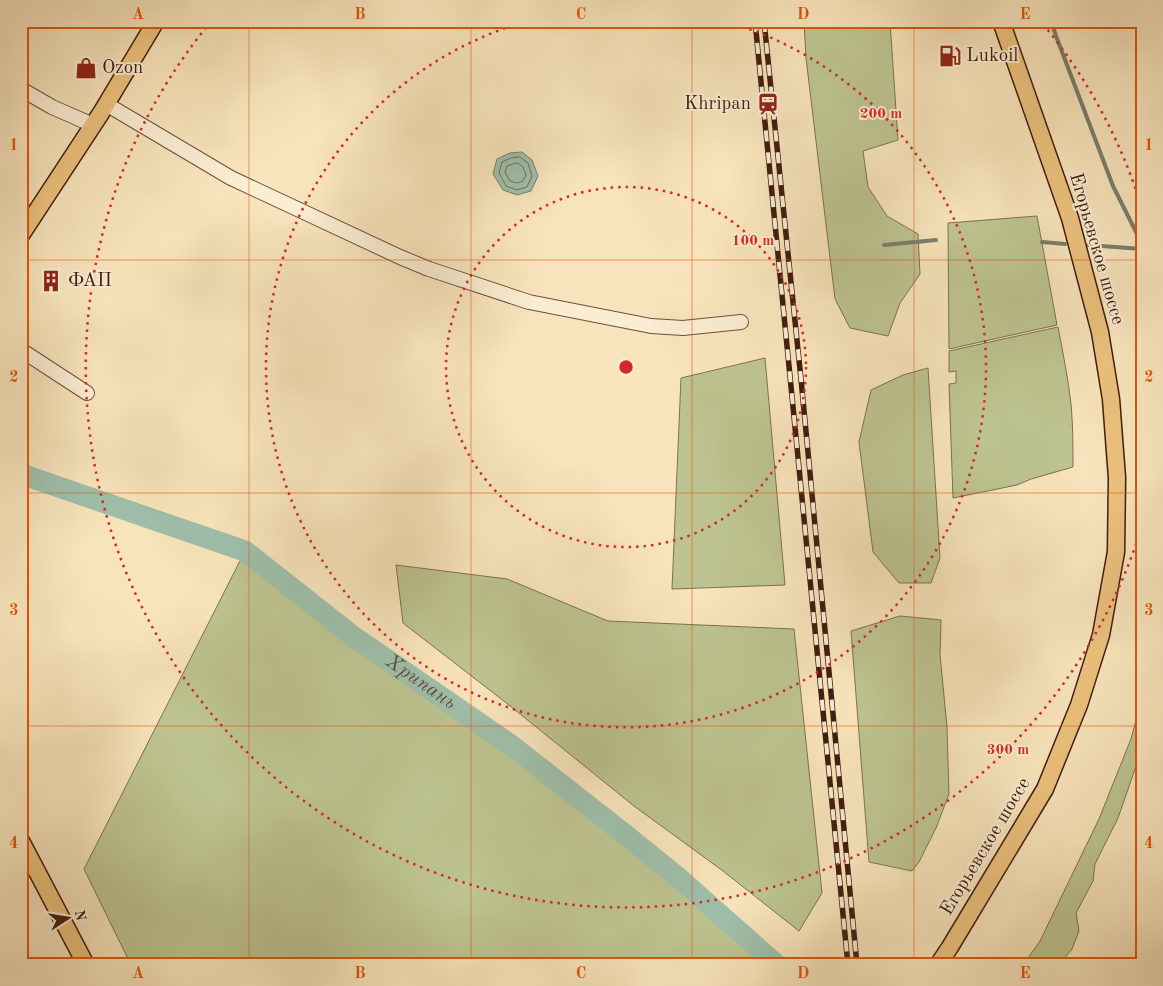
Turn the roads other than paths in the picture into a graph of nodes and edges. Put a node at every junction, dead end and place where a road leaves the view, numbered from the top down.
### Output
1 (156, 21) edge
2 (1001, 21) edge
3 (21, 89) edge
4 (106, 104) junction
5 (93, 125) junction
6 (21, 235) edge
7 (741, 322) dead end
8 (21, 350) edge
9 (87, 393) dead end
10 (21, 841) edge
11 (86, 965) edge
12 (938, 965) edge

1 - 4 main road
2 - 12 main road, Егорьевское шоссе
3 - 5 street
4 - 5 main road
4 - 7 street
5 - 6 main road
8 - 9 street
10 - 11 main road

